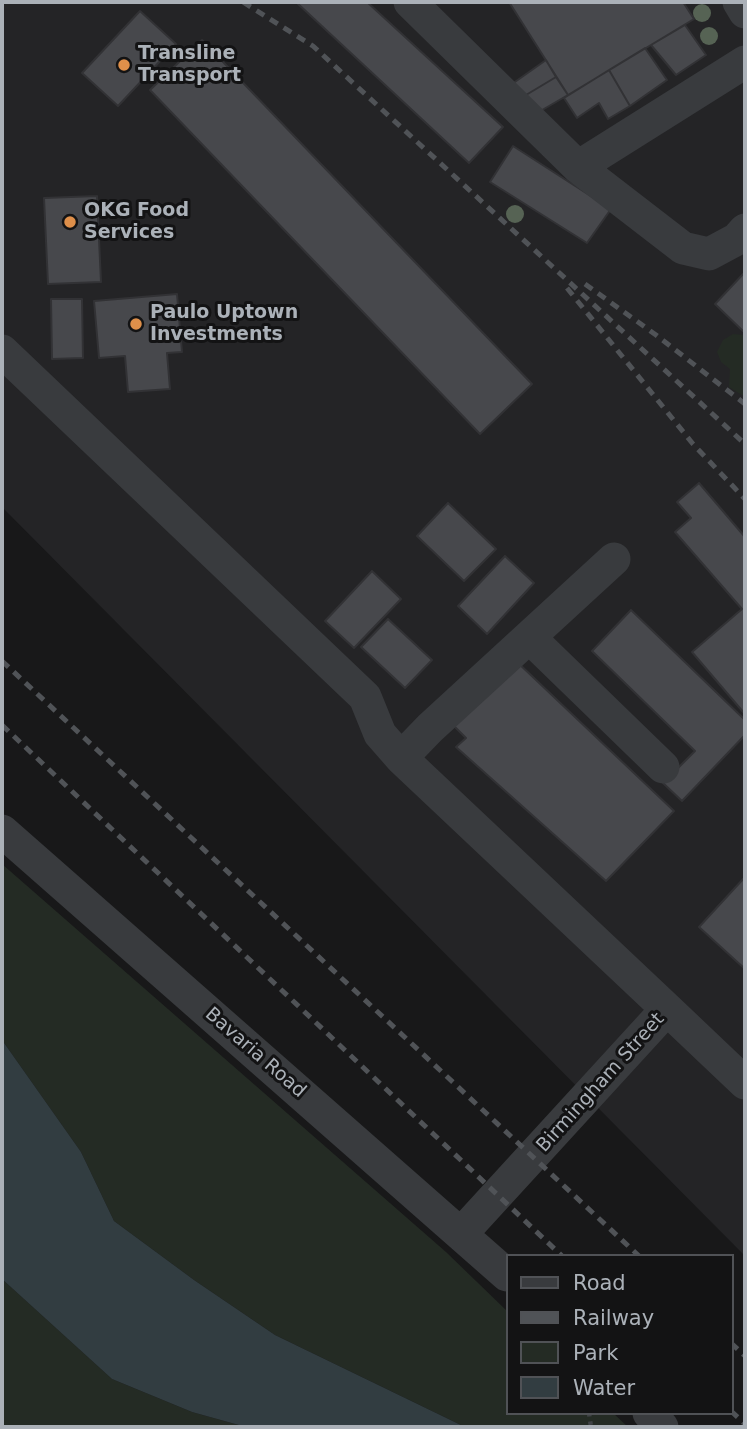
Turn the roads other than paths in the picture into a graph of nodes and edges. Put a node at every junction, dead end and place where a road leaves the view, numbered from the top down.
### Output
1 (410, 2) edge
2 (739, 2) edge
3 (745, 12) edge
4 (745, 62) edge
5 (578, 167) junction
6 (745, 230) edge
7 (2, 351) edge
8 (614, 559) dead end
9 (529, 637) junction
10 (401, 758) junction
11 (663, 767) dead end
12 (2, 831) edge
13 (667, 1009) junction
14 (745, 1083) edge
15 (461, 1234) junction
16 (505, 1273) edge

1 - 5 street
2 - 3 street
4 - 5 street
5 - 6 street
7 - 10 street
8 - 9 street
9 - 10 street
9 - 11 street
10 - 13 street
12 - 15 street, Bavaria Road
13 - 14 street, Birmingham Street
13 - 15 street, Birmingham Street
15 - 16 street, Bavaria Road

